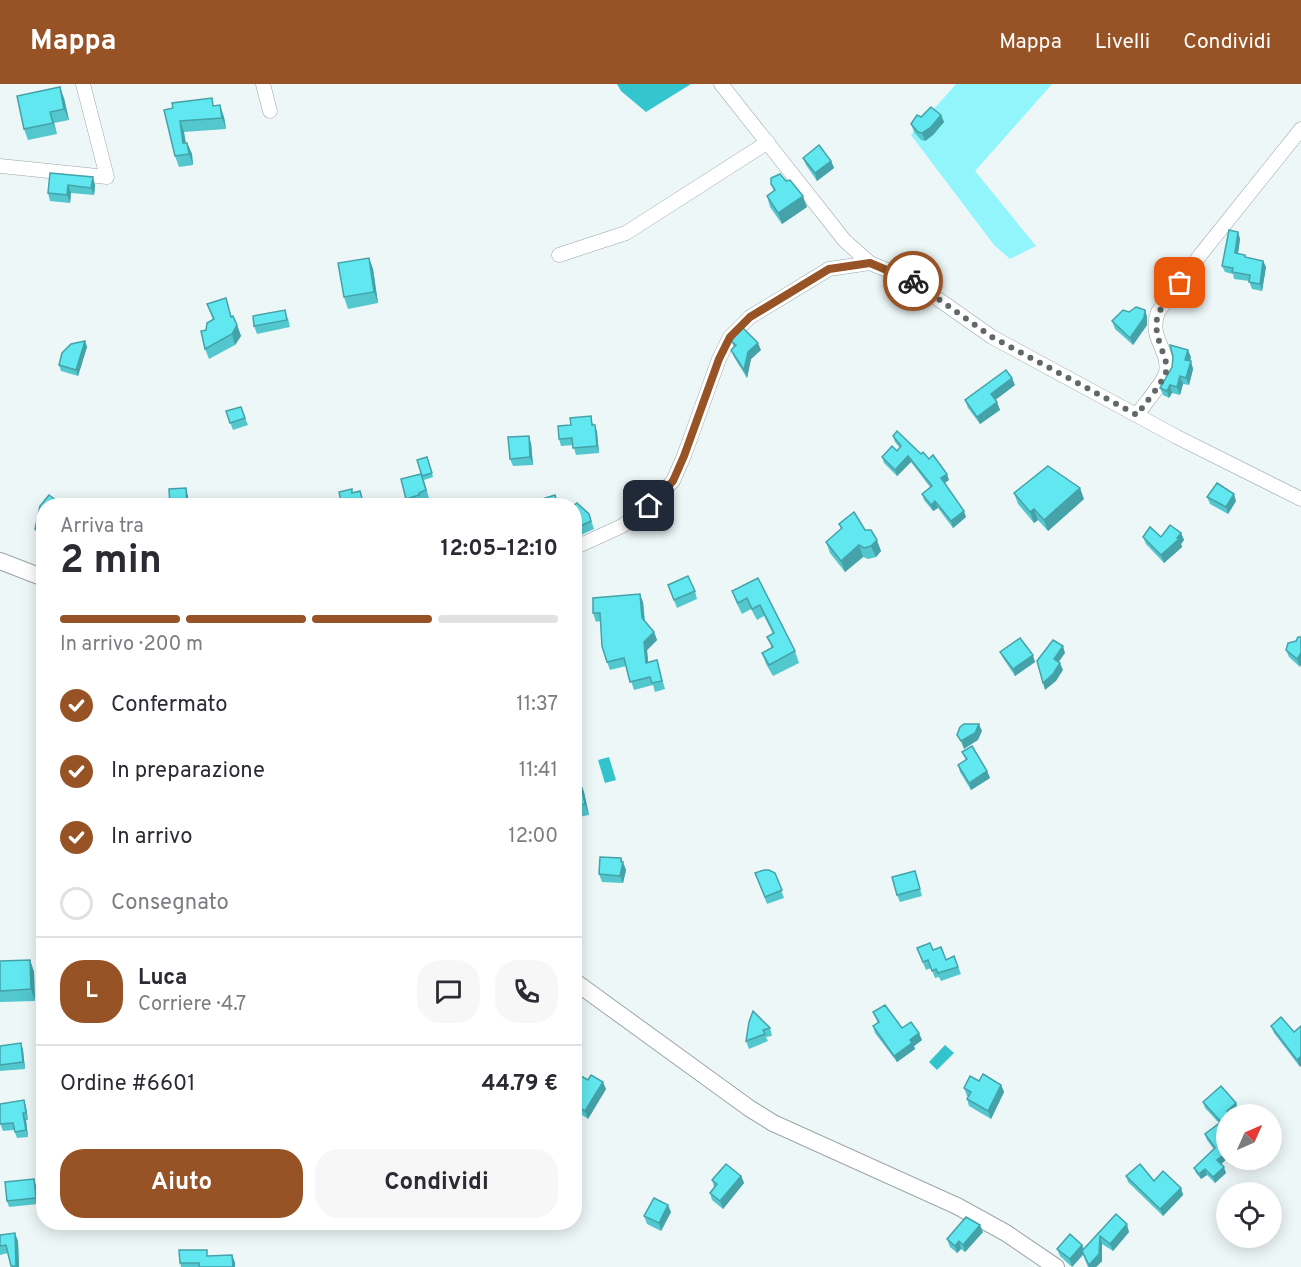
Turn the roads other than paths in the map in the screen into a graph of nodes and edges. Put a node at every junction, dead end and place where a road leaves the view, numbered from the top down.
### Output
1 (83, 84) edge
2 (263, 84) edge
3 (721, 84) edge
4 (270, 111) dead end
5 (1301, 129) edge
6 (768, 142) junction
7 (0, 166) edge
8 (559, 255) dead end
9 (870, 263) junction
10 (1137, 415) junction
11 (1301, 499) edge
12 (582, 544) edge
13 (0, 561) edge
14 (36, 575) edge
15 (582, 987) edge
16 (1056, 1267) edge

1 - 7 street
2 - 4 street
3 - 6 street
5 - 10 street
6 - 8 street
6 - 9 street
9 - 10 street
9 - 12 street
10 - 11 street
13 - 14 main road
15 - 16 main road

